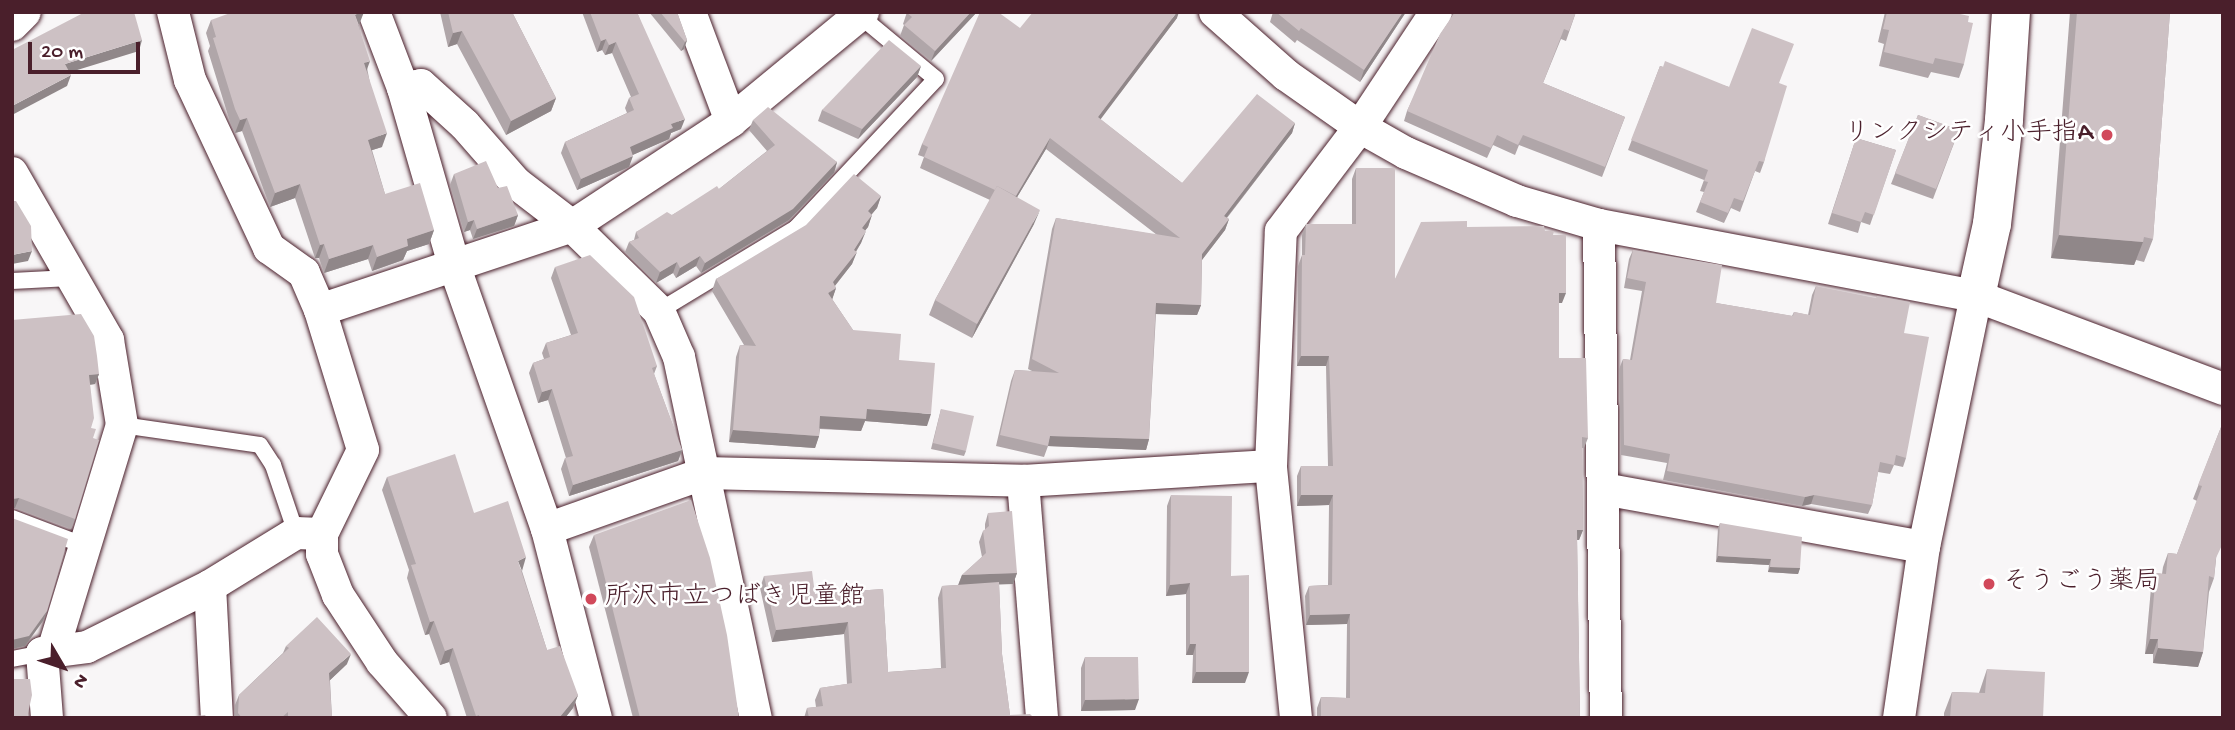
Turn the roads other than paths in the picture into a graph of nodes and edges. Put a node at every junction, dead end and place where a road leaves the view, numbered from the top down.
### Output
1 (25, 12) edge
2 (173, 12) edge
3 (374, 12) edge
4 (690, 12) edge
5 (1215, 12) edge
6 (1436, 12) edge
7 (2011, 12) edge
8 (861, 14) edge
9 (12, 26) edge
10 (403, 88) junction
11 (731, 121) junction
12 (1360, 127) junction
13 (12, 173) edge
14 (1599, 225) junction
15 (572, 226) junction
16 (454, 265) junction
17 (70, 278) junction
18 (12, 281) edge
19 (1976, 296) junction
20 (320, 310) junction
21 (659, 311) junction
22 (2223, 389) edge
23 (122, 425) junction
24 (1271, 467) junction
25 (705, 473) junction
26 (1023, 481) junction
27 (1604, 489) junction
28 (12, 518) edge
29 (547, 529) junction
30 (309, 534) junction
31 (83, 545) junction
32 (1924, 547) junction
33 (210, 586) junction
34 (36, 654) edge
35 (47, 718) edge
36 (217, 718) edge
37 (431, 718) edge
38 (596, 718) edge
39 (755, 718) edge
40 (1042, 718) edge
41 (1296, 718) edge
42 (1606, 718) edge
43 (1899, 718) edge

1 - 9 street
2 - 20 street
3 - 10 street
4 - 11 street
5 - 12 street
6 - 12 street
7 - 19 street
8 - 11 street
8 - 21 lane
10 - 15 street
10 - 16 street
11 - 15 street
12 - 14 street
12 - 24 street
13 - 17 street
14 - 19 street
14 - 27 street
15 - 16 street
15 - 21 street
16 - 20 street
16 - 29 street
17 - 18 lane
17 - 23 street
19 - 22 street
19 - 32 street
20 - 30 street
21 - 25 street
23 - 30 lane
23 - 31 street
24 - 26 street
24 - 41 street
25 - 26 street
25 - 29 street
25 - 39 street
26 - 40 street
27 - 32 street
27 - 42 street
28 - 31 lane
29 - 38 street
30 - 33 street
30 - 37 street
31 - 34 street
32 - 43 street
33 - 34 street
33 - 36 street
34 - 35 street

